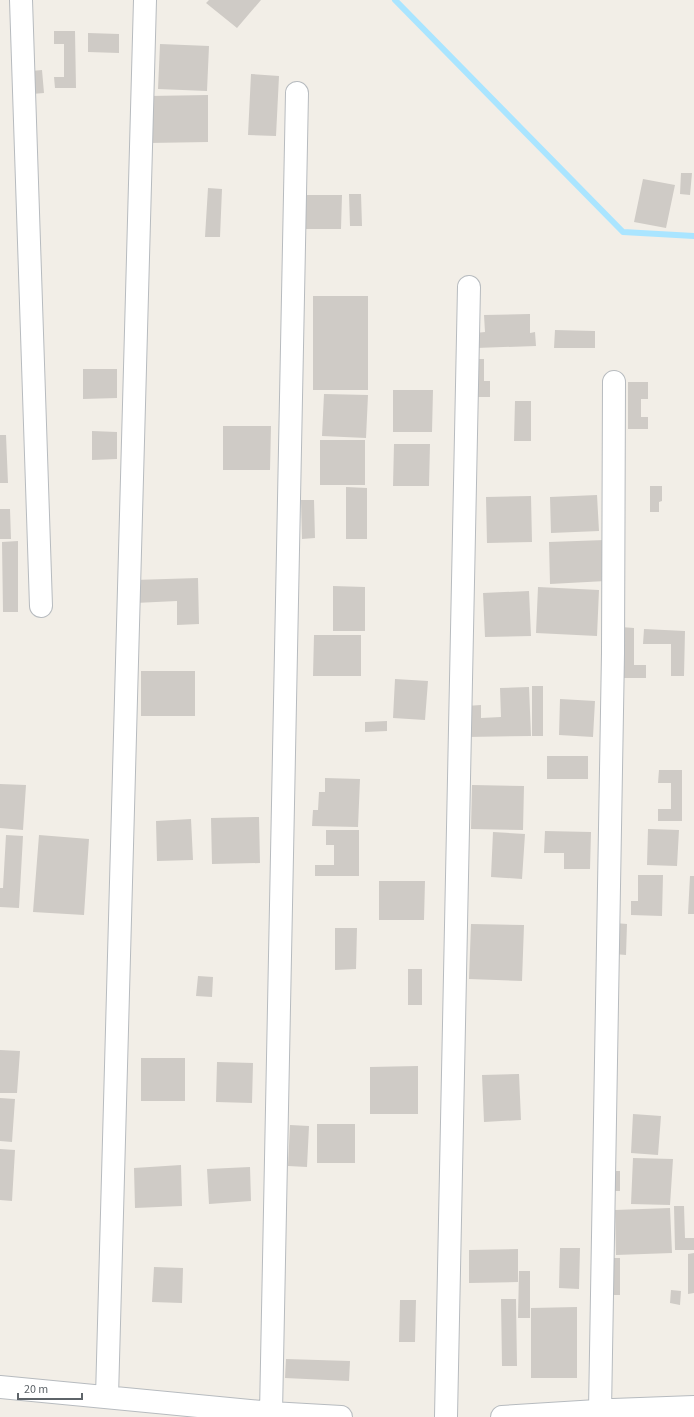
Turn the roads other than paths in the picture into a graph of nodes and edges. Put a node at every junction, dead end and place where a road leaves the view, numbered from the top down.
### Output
1 (21, 0) edge
2 (145, 0) edge
3 (296, 93) dead end
4 (469, 286) dead end
5 (614, 382) dead end
6 (41, 606) dead end
7 (0, 1387) edge
8 (107, 1397) junction
9 (694, 1407) edge
10 (139, 1409) edge
11 (271, 1413) junction
12 (609, 1413) edge
13 (309, 1416) edge
14 (341, 1417) edge
15 (446, 1417) edge
16 (502, 1417) edge

1 - 6 street
2 - 8 street
3 - 11 street
4 - 15 street
5 - 12 street
7 - 8 street
8 - 10 street
9 - 12 street
10 - 11 street
11 - 13 street
12 - 16 street
13 - 14 street

